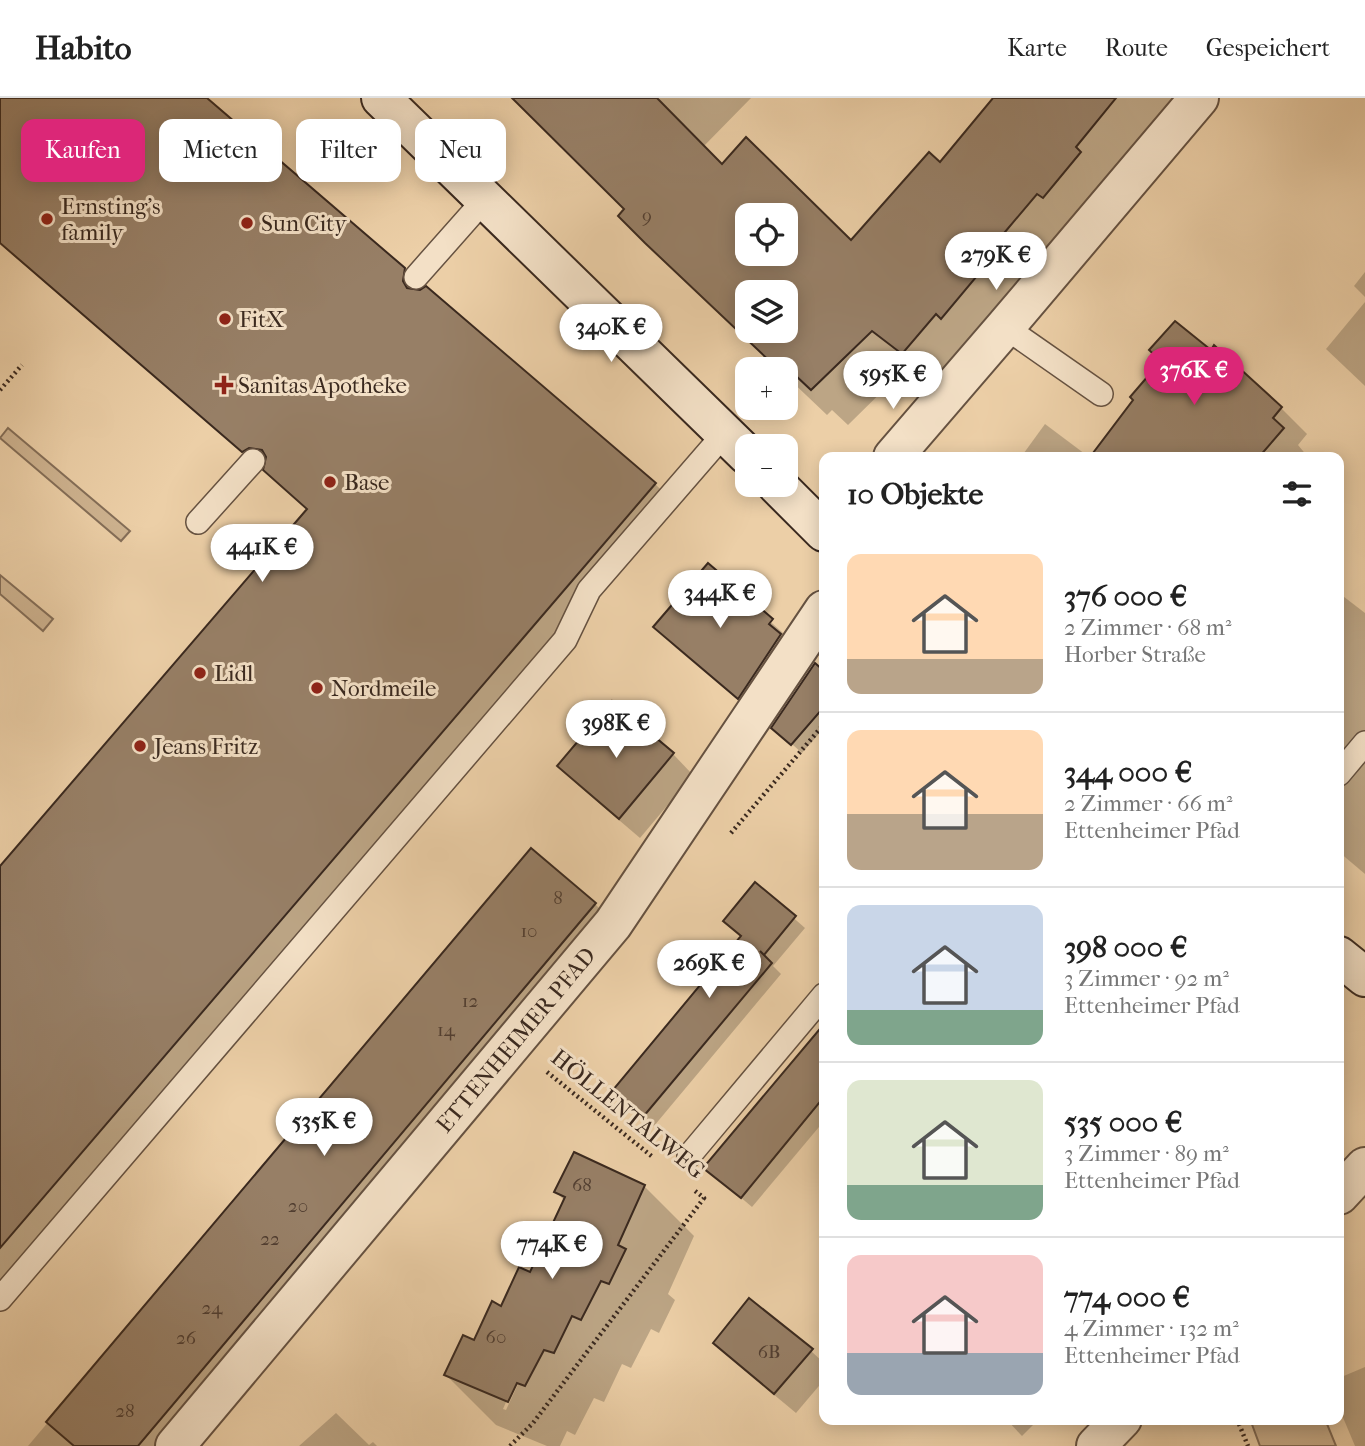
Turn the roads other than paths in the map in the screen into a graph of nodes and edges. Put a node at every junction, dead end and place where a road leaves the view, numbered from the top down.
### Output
1 (381, 98) edge
2 (1199, 98) edge
3 (485, 199) junction
4 (416, 277) dead end
5 (1005, 327) junction
6 (1101, 394) dead end
7 (735, 443) edge
8 (735, 445) edge
9 (896, 452) edge
10 (253, 461) dead end
11 (789, 497) edge
12 (198, 522) dead end
13 (819, 527) edge
14 (819, 617) edge
15 (1365, 743) edge
16 (1344, 768) edge
17 (1344, 960) edge
18 (1365, 977) edge
19 (819, 1001) edge
20 (689, 1156) dead end
21 (1365, 1167) edge
22 (1344, 1190) edge
23 (0, 1298) edge
24 (1116, 1425) edge
25 (175, 1446) edge
26 (1096, 1446) edge

1 - 3 street
2 - 5 street
3 - 4 lane
3 - 7 street
5 - 6 lane
5 - 9 street
8 - 23 lane
10 - 12 lane
11 - 13 street
14 - 25 street, ETTENHEIMER PFAD
15 - 16 lane
17 - 18 street
19 - 20 lane
21 - 22 street
24 - 26 street

